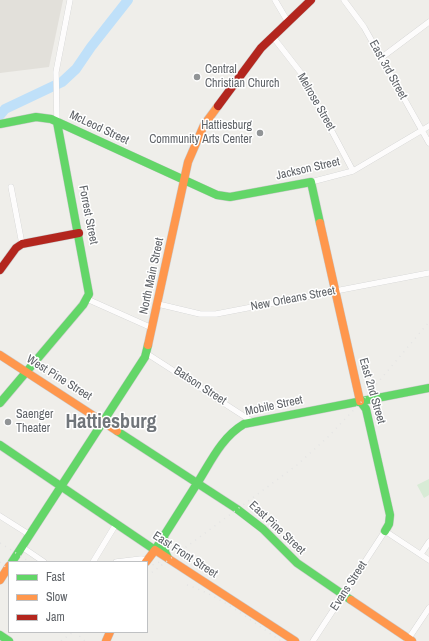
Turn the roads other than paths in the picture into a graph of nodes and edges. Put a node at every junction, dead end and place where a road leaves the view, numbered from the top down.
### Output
1 (70, 0) edge
2 (275, 0) edge
3 (311, 0) edge
4 (344, 0) edge
5 (288, 22) junction
6 (429, 22) edge
7 (273, 37) junction
8 (381, 58) junction
9 (57, 122) junction
10 (3, 124) edge
11 (429, 126) edge
12 (421, 130) junction
13 (429, 143) edge
14 (354, 170) junction
15 (184, 181) junction
16 (310, 182) junction
17 (11, 187) dead end
18 (79, 233) junction
19 (22, 244) junction
20 (0, 270) edge
21 (429, 273) edge
22 (335, 291) junction
23 (87, 299) junction
24 (158, 304) junction
25 (152, 328) junction
26 (146, 353) junction
27 (0, 355) edge
28 (27, 372) junction
29 (429, 388) edge
30 (360, 401) junction
31 (0, 403) edge
32 (104, 421) junction
33 (253, 422) junction
34 (0, 445) edge
35 (198, 482) junction
36 (62, 487) junction
37 (0, 516) edge
38 (116, 524) junction
39 (385, 531) junction
40 (30, 535) junction
41 (164, 535) junction
42 (429, 542) edge
43 (22, 547) junction
44 (155, 550) junction
45 (421, 554) junction
46 (168, 558) junction
47 (429, 560) edge
48 (13, 561) edge
49 (43, 561) edge
50 (94, 561) edge
51 (124, 561) edge
52 (147, 561) edge
53 (8, 568) edge
54 (0, 580) edge
55 (343, 594) junction
56 (429, 608) edge
57 (0, 635) edge
58 (409, 640) edge
59 (9, 641) edge
60 (295, 641) edge
61 (313, 641) edge

1 - 9 street, Forrest Street
2 - 5 street
3 - 5 main road, North Main Street
4 - 8 street, East 3rd Street
5 - 7 main road, North Main Street
6 - 8 street
7 - 14 street, Melrose Street
7 - 15 main road, North Main Street
8 - 12 street, East 3rd Street
9 - 10 main road, McLeod Street
9 - 15 main road, McLeod Street
9 - 18 main road, Forrest Street
11 - 12 street, Jackson Street
12 - 13 street, East 3rd Street
12 - 14 street, Jackson Street
14 - 16 street, Jackson Street
15 - 16 main road, Jackson Street
15 - 24 main road, North Main Street
16 - 22 main road, East 2nd Street
17 - 19 street
18 - 19 main road
18 - 23 main road, Forrest Street
19 - 20 main road
21 - 22 street, New Orleans Street
22 - 24 street, New Orleans Street
22 - 30 main road, East 2nd Street
23 - 25 street
23 - 28 main road
24 - 25 main road, North Main Street
25 - 26 main road, North Main Street
26 - 32 main road, North Main Street
26 - 33 street, Batson Street
27 - 28 main road, West Pine Street
28 - 31 main road
28 - 32 main road, West Pine Street
29 - 30 main road, Mobile Street
30 - 33 main road, Mobile Street
30 - 39 main road, East 2nd Street
32 - 35 main road, East Pine Street
32 - 36 main road, North Main Street
33 - 35 main road, Mobile Street
34 - 36 main road, East Front Street
35 - 41 main road, Mobile Street
35 - 55 main road, East Pine Street
36 - 38 main road, East Front Street
36 - 40 main road, North Main Street
37 - 40 street
38 - 44 main road, East Front Street
38 - 50 street
39 - 45 street
39 - 55 street, Evans Street
40 - 43 main road, North Main Street
41 - 44 main road, Mobile Street
41 - 46 main road
42 - 45 street
43 - 48 main road, North Main Street
43 - 49 street
44 - 46 main road, East Front Street
44 - 52 main road, Mobile Street
45 - 47 street
46 - 60 main road, East Front Street
51 - 52 street
53 - 54 main road
55 - 58 main road, East Pine Street
55 - 61 street, Evans Street
56 - 58 street
57 - 59 main road

